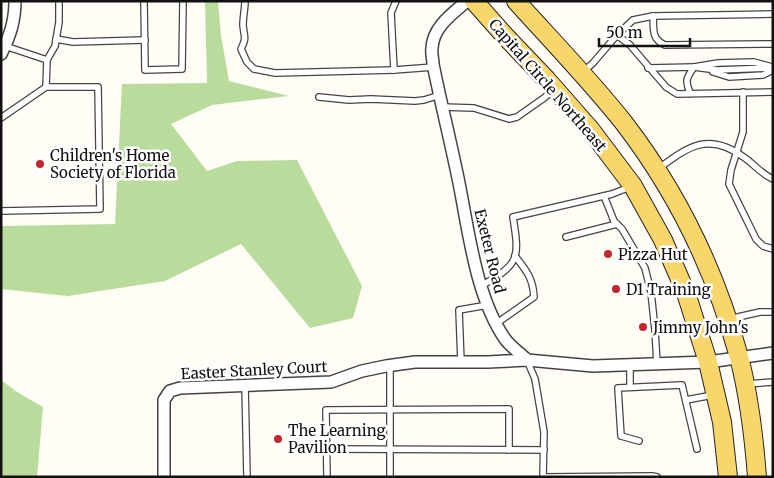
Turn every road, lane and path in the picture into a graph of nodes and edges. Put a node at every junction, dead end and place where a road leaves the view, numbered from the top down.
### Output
1 (15, 1) edge
2 (59, 1) edge
3 (144, 1) edge
4 (183, 1) edge
5 (245, 1) edge
6 (396, 1) edge
7 (467, 1) edge
8 (474, 1) edge
9 (516, 1) edge
10 (773, 14) edge
11 (653, 16) junction
12 (618, 35) junction
13 (56, 39) junction
14 (145, 40) junction
15 (4, 42) edge
16 (773, 44) edge
17 (46, 60) junction
18 (434, 67) junction
19 (694, 67) junction
20 (648, 68) junction
21 (773, 69) edge
22 (394, 70) junction
23 (582, 73) junction
24 (46, 86) junction
25 (554, 88) junction
26 (743, 92) junction
27 (773, 92) edge
28 (690, 93) junction
29 (440, 95) junction
30 (319, 97) dead end
31 (442, 107) junction
32 (1, 118) edge
33 (736, 152) junction
34 (656, 170) junction
35 (773, 179) edge
36 (633, 186) junction
37 (604, 196) junction
38 (1, 211) edge
39 (617, 224) junction
40 (566, 237) dead end
41 (773, 249) edge
42 (515, 256) junction
43 (481, 286) junction
44 (488, 305) junction
45 (773, 312) edge
46 (727, 320) junction
47 (497, 323) junction
48 (773, 353) edge
49 (739, 358) junction
50 (528, 360) junction
51 (461, 362) junction
52 (708, 362) junction
53 (630, 364) junction
54 (657, 364) junction
55 (390, 365) junction
56 (773, 382) edge
57 (744, 384) junction
58 (246, 385) junction
59 (630, 387) junction
60 (716, 395) junction
61 (686, 400) junction
62 (390, 410) junction
63 (639, 441) dead end
64 (326, 449) junction
65 (390, 449) junction
66 (696, 449) dead end
67 (509, 450) junction
68 (544, 450) junction
69 (164, 477) edge
70 (247, 477) edge
71 (327, 477) edge
72 (390, 477) edge
73 (544, 477) edge
74 (553, 477) edge
75 (656, 477) edge
76 (728, 477) edge
77 (758, 477) edge

1 - 15 street
2 - 13 lane
3 - 14 lane
4 - 14 lane
5 - 22 lane
6 - 22 lane
7 - 18 street, Exeter Road
8 - 25 main road, Capital Circle Northeast
9 - 23 main road, Capital Circle Northeast
10 - 11 lane
11 - 12 lane
11 - 16 lane
12 - 20 lane
12 - 23 lane
13 - 14 lane
13 - 17 lane
15 - 17 lane
17 - 24 lane
18 - 22 lane
18 - 29 street, Exeter Road
19 - 20 lane
19 - 21 lane
19 - 21 lane
19 - 28 lane
20 - 28 lane
23 - 34 main road, Capital Circle Northeast
24 - 32 lane
24 - 38 lane
25 - 31 lane
25 - 36 main road, Capital Circle Northeast
26 - 27 lane
26 - 28 lane
26 - 33 lane
29 - 30 lane
29 - 31 street, Exeter Road
31 - 43 street, Exeter Road
33 - 34 lane
33 - 35 lane
33 - 41 lane
34 - 46 main road, Capital Circle Northeast
36 - 37 lane
36 - 52 main road, Capital Circle Northeast
37 - 39 lane
37 - 42 lane
39 - 40 lane
39 - 54 lane
42 - 43 lane
42 - 47 lane
43 - 44 street, Exeter Road
44 - 47 street, Exeter Road
44 - 51 lane
45 - 46 lane
46 - 49 main road, Capital Circle Northeast
47 - 50 street, Exeter Road
48 - 49 street
49 - 52 street
49 - 57 main road, Capital Circle Northeast
50 - 51 street, Easter Stanley Court
50 - 53 street
50 - 68 lane
51 - 55 street, Easter Stanley Court
52 - 54 street
52 - 60 main road, Capital Circle Northeast
53 - 54 street
53 - 59 lane
55 - 58 street, Easter Stanley Court
55 - 62 lane
56 - 57 lane
57 - 77 main road, Capital Circle Northeast
58 - 69 street, Easter Stanley Court
58 - 70 lane
59 - 61 lane
59 - 63 lane
60 - 61 lane
60 - 76 main road, Capital Circle Northeast
61 - 66 lane
62 - 64 lane
62 - 65 lane
62 - 67 lane
64 - 65 lane
64 - 71 lane
65 - 67 lane
65 - 72 lane
67 - 68 lane
68 - 73 lane
73 - 74 lane
74 - 75 lane

